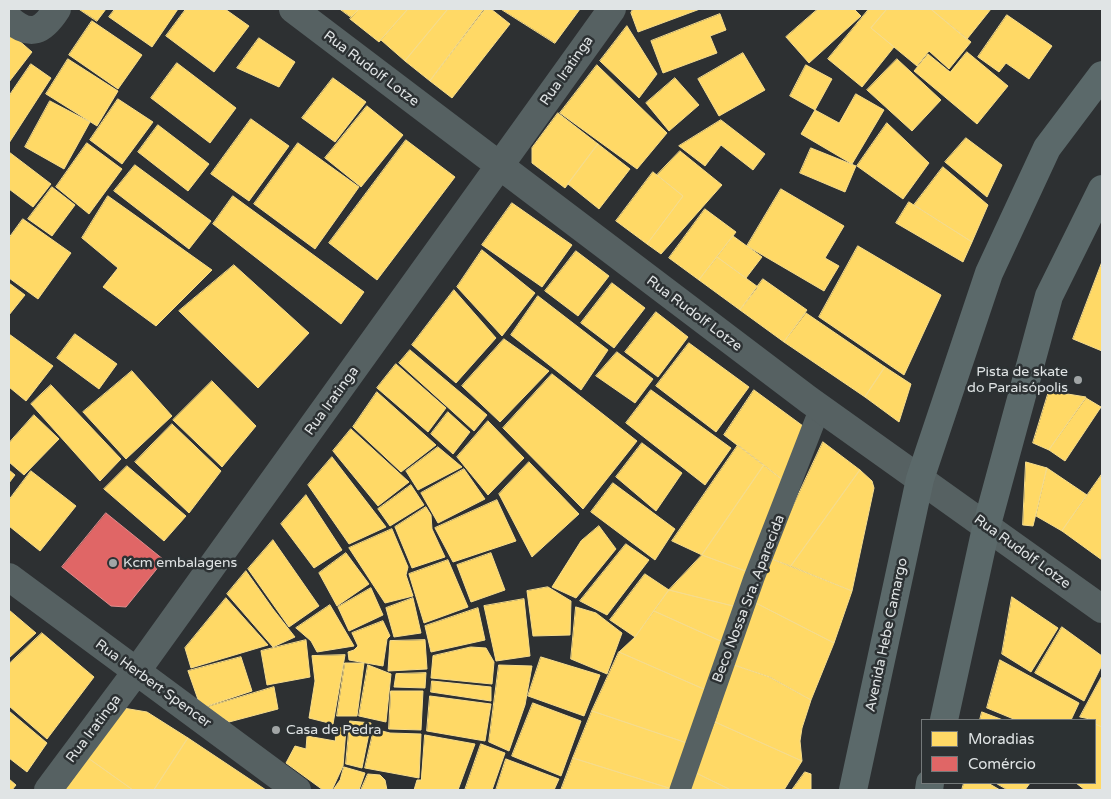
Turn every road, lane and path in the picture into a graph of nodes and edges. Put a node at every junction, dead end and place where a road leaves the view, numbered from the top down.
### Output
1 (57, 9) edge
2 (293, 9) edge
3 (612, 9) edge
4 (9, 20) edge
5 (1102, 75) edge
6 (500, 167) junction
7 (1102, 189) edge
8 (820, 408) junction
9 (920, 479) junction
10 (986, 528) junction
11 (9, 578) edge
12 (1102, 609) edge
13 (136, 672) junction
14 (944, 719) edge
15 (48, 790) edge
16 (297, 790) edge
17 (680, 790) edge
18 (852, 790) edge

1 - 4 street
2 - 6 street, Rua Rudolf Lotze
3 - 6 street, Rua Iratinga
5 - 9 main road, Avenida Hebe Camargo
6 - 8 street, Rua Rudolf Lotze
6 - 13 street, Rua Iratinga
7 - 10 main road
8 - 9 street, Rua Rudolf Lotze
8 - 17 lane, Beco Nossa Sra. Aparecida
9 - 10 street, Rua Rudolf Lotze
9 - 18 main road, Avenida Hebe Camargo
10 - 12 street, Rua Rudolf Lotze
10 - 14 main road
11 - 13 street, Rua Herbert Spencer
13 - 15 street, Rua Iratinga
13 - 16 street, Rua Herbert Spencer

